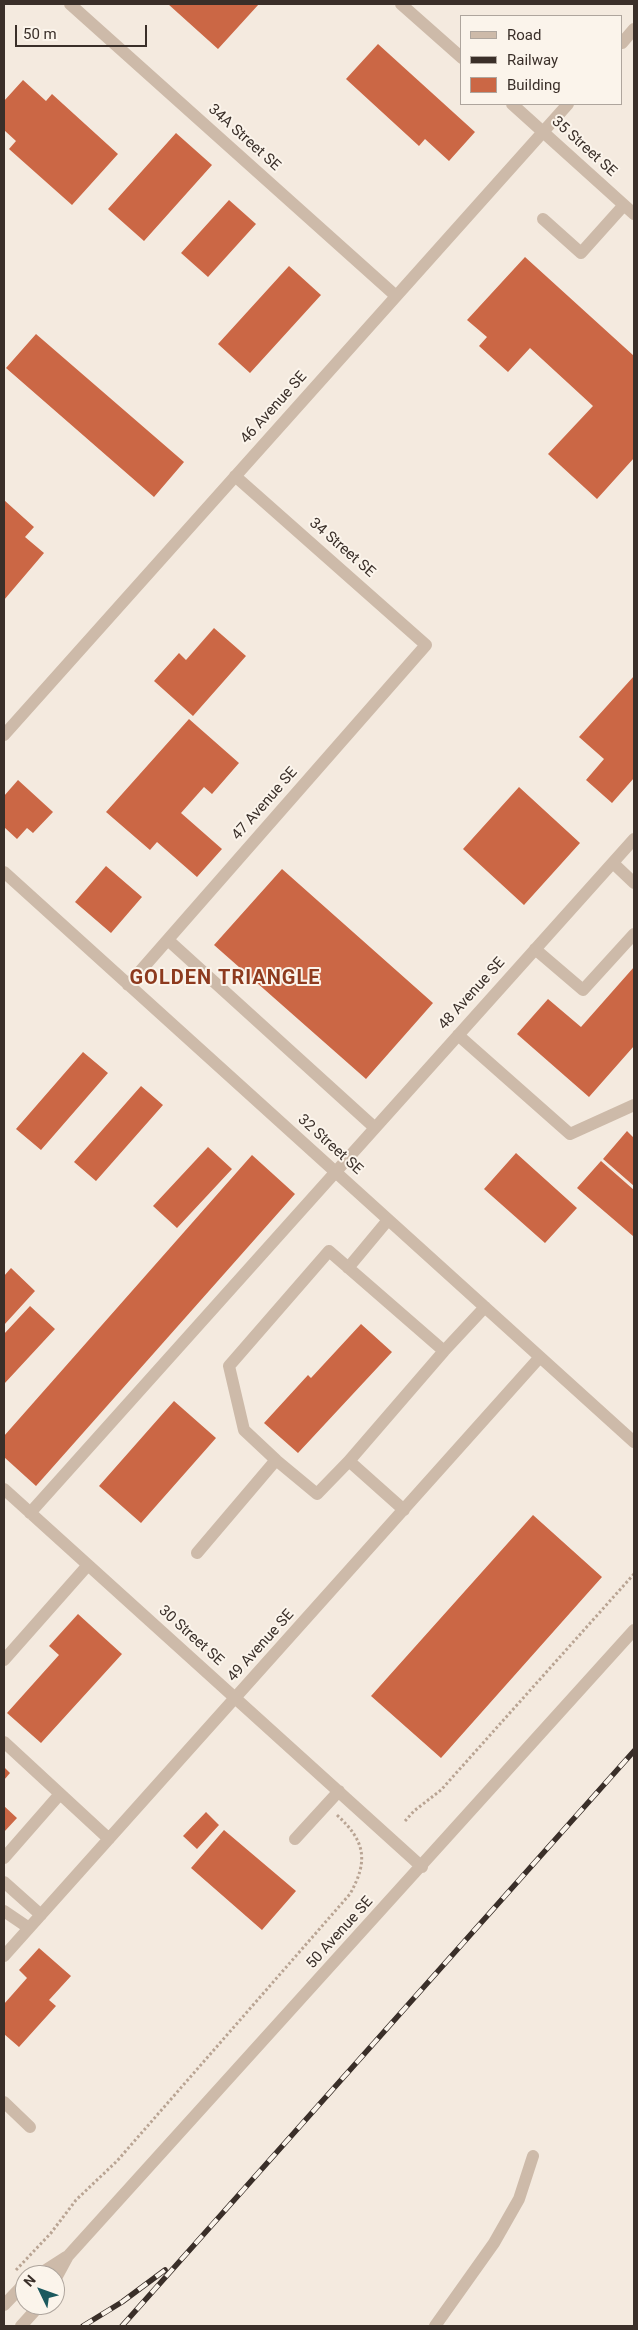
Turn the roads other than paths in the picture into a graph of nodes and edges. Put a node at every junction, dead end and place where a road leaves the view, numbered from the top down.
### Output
1 (70, 4) edge
2 (401, 4) edge
3 (634, 29) edge
4 (623, 42) edge
5 (460, 56) edge
6 (513, 105) edge
7 (567, 105) edge
8 (543, 131) junction
9 (624, 205) junction
10 (634, 214) edge
11 (543, 219) dead end
12 (396, 296) junction
13 (235, 476) junction
14 (426, 645) joint
15 (4, 735) edge
16 (634, 839) edge
17 (613, 863) junction
18 (4, 872) edge
19 (634, 883) edge
20 (634, 934) edge
21 (168, 940) junction
22 (535, 949) junction
23 (128, 985) junction
24 (458, 1035) junction
25 (634, 1105) edge
26 (374, 1128) junction
27 (335, 1172) junction
28 (388, 1220) junction
29 (348, 1268) junction
30 (485, 1307) junction
31 (444, 1351) junction
32 (540, 1357) junction
33 (634, 1442) edge
34 (276, 1460) junction
35 (349, 1461) junction
36 (4, 1490) edge
37 (404, 1510) junction
38 (30, 1513) junction
39 (197, 1553) dead end
40 (88, 1565) junction
41 (634, 1630) edge
42 (4, 1660) edge
43 (236, 1698) junction
44 (4, 1742) edge
45 (339, 1791) junction
46 (60, 1794) junction
47 (109, 1839) junction
48 (295, 1839) dead end
49 (4, 1858) edge
50 (422, 1867) junction
51 (4, 1882) edge
52 (4, 1911) edge
53 (40, 1915) junction
54 (28, 1928) junction
55 (4, 1956) edge
56 (4, 2102) edge
57 (30, 2127) dead end
58 (533, 2156) dead end
59 (68, 2256) junction
60 (54, 2265) edge
61 (63, 2265) edge
62 (15, 2293) edge
63 (4, 2305) edge
64 (31, 2315) edge
65 (21, 2326) edge
66 (435, 2326) edge

1 - 12 street, 34A Street SE
2 - 5 street
3 - 4 street
6 - 8 street, 35 Street SE
7 - 8 street, 46 Avenue SE
8 - 9 street, 35 Street SE
8 - 12 street, 46 Avenue SE
9 - 10 street, 35 Street SE
9 - 11 street
12 - 13 street, 46 Avenue SE
13 - 14 street, 34 Street SE
13 - 15 street, 46 Avenue SE
14 - 21 street, 47 Avenue SE
16 - 17 street, 48 Avenue SE
17 - 19 street
17 - 22 street, 48 Avenue SE
18 - 23 street, 32 Street SE
20 - 22 street
21 - 23 street, 47 Avenue SE
21 - 26 street
22 - 24 street, 48 Avenue SE
23 - 27 street, 32 Street SE
24 - 25 street
24 - 26 street, 48 Avenue SE
26 - 27 street, 48 Avenue SE
27 - 28 street, 32 Street SE
27 - 38 street, 48 Avenue SE
28 - 29 street
28 - 30 street, 32 Street SE
29 - 31 street
29 - 34 street
30 - 31 street
30 - 32 street, 32 Street SE
31 - 35 street
32 - 33 street, 32 Street SE
32 - 37 street, 49 Avenue SE
34 - 35 street
34 - 39 street
35 - 37 street
36 - 38 street, 30 Street SE
37 - 43 street, 49 Avenue SE
38 - 40 street, 30 Street SE
40 - 42 street
40 - 43 street, 30 Street SE
41 - 50 street, 50 Avenue SE
43 - 45 street, 30 Street SE
43 - 47 street, 49 Avenue SE
44 - 46 street
45 - 48 street
45 - 50 street, 30 Street SE
46 - 47 street
46 - 49 street
47 - 53 street, 49 Avenue SE
50 - 59 street, 50 Avenue SE
51 - 53 street
52 - 54 street
53 - 54 street, 49 Avenue SE
54 - 55 street, 49 Avenue SE
56 - 57 street
58 - 66 street
59 - 60 street, 50 Avenue SE
59 - 61 street, 50 Avenue SE
62 - 63 street
64 - 65 street

